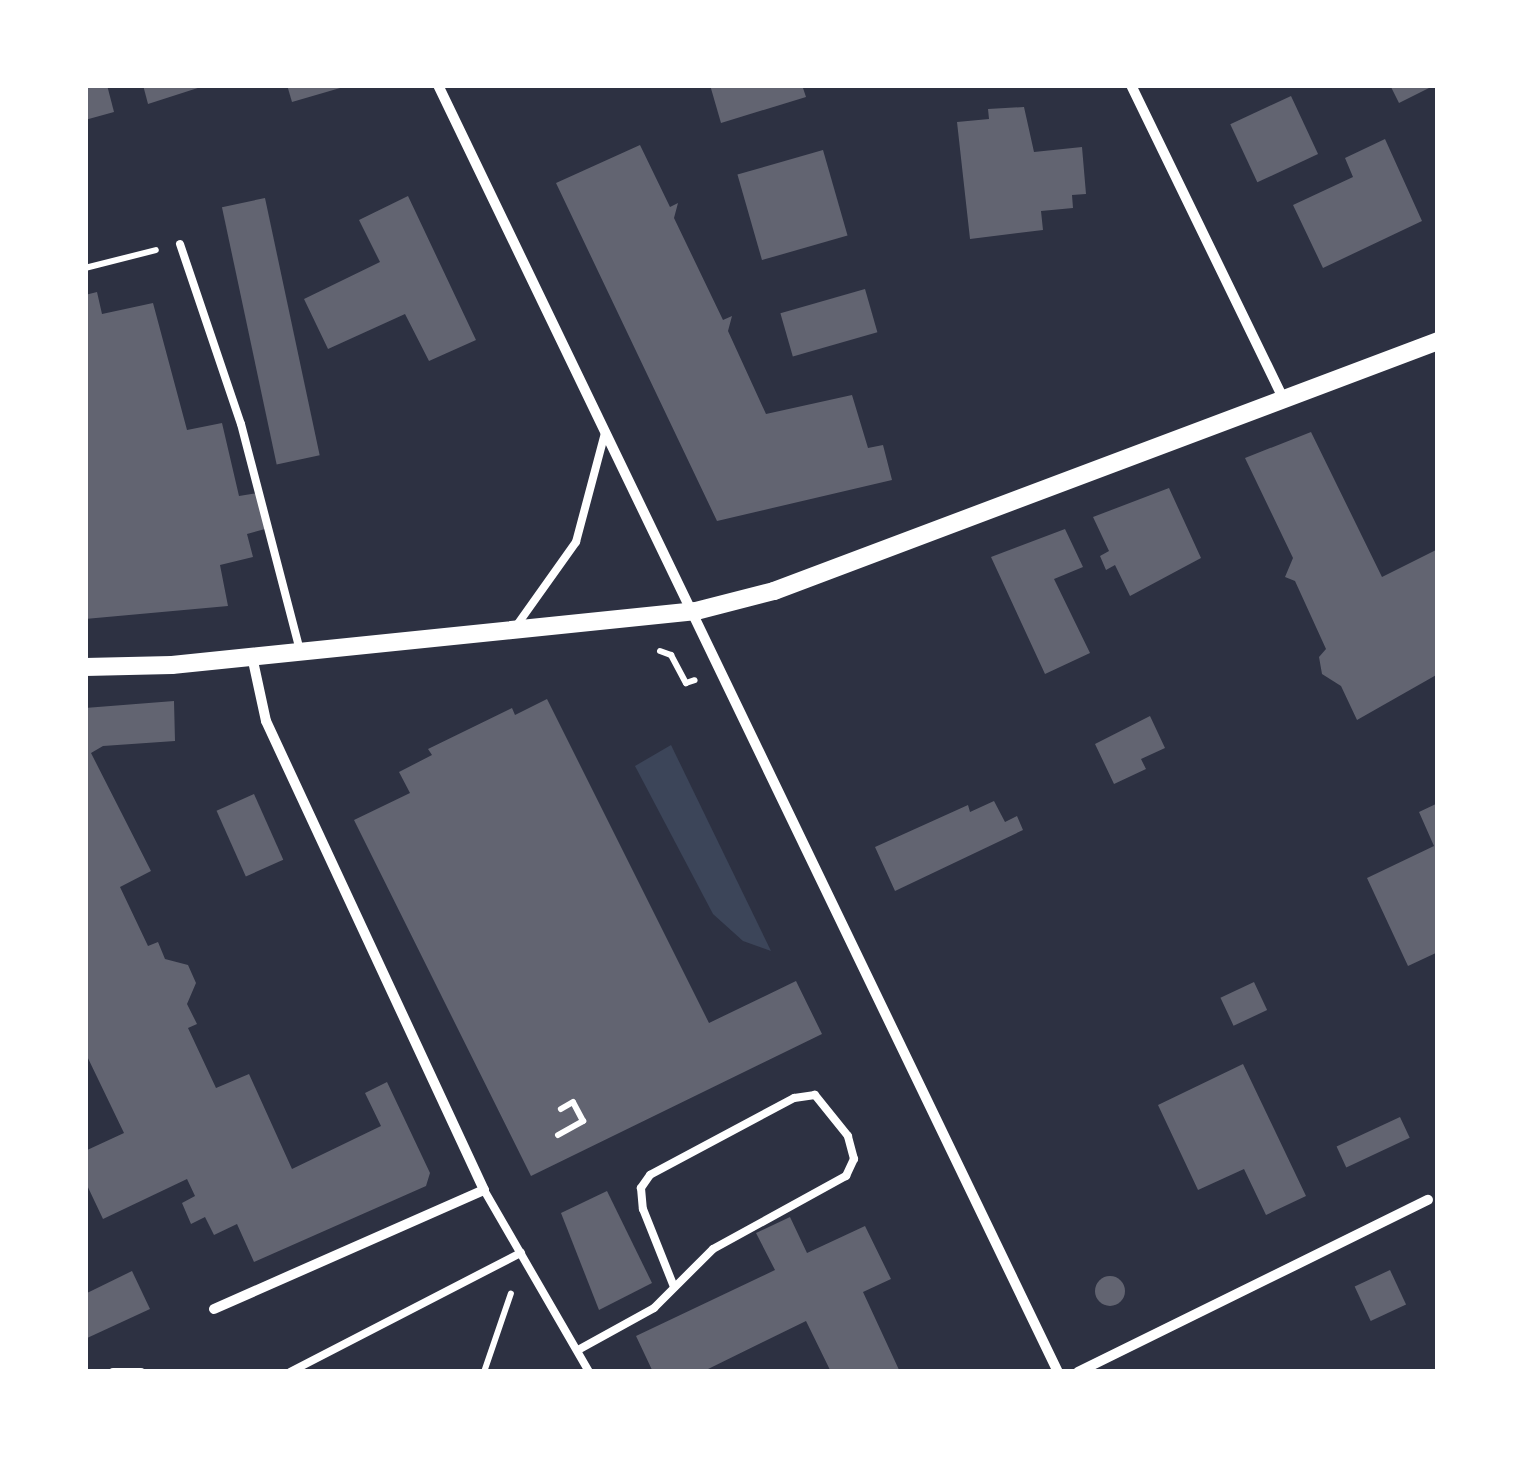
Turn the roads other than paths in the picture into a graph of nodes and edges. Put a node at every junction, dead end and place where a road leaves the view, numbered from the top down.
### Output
1 (438, 85) edge
2 (1131, 85) edge
3 (180, 244) road end
4 (1438, 341) edge
5 (1284, 400) junction
6 (605, 433) junction
7 (696, 610) junction
8 (515, 627) junction
9 (300, 650) junction
10 (252, 655) junction
11 (85, 667) edge
12 (484, 1190) junction
13 (1428, 1200) dead end
14 (521, 1253) junction
15 (674, 1287) junction
16 (214, 1309) dead end
17 (578, 1350) junction
18 (113, 1372) edge
19 (141, 1372) edge
20 (290, 1372) edge
21 (589, 1372) edge
22 (1058, 1372) edge
23 (1078, 1372) edge

1 - 6 street
2 - 5 street
3 - 9 lane
4 - 5 street
5 - 7 street
6 - 7 street
6 - 8 lane
7 - 8 street
7 - 22 street
8 - 9 street
9 - 10 street
10 - 11 street
10 - 12 street
12 - 14 lane
12 - 16 street
13 - 23 street
14 - 17 lane
14 - 20 lane
15 - 15 lane
15 - 17 lane
17 - 21 lane
18 - 19 lane

